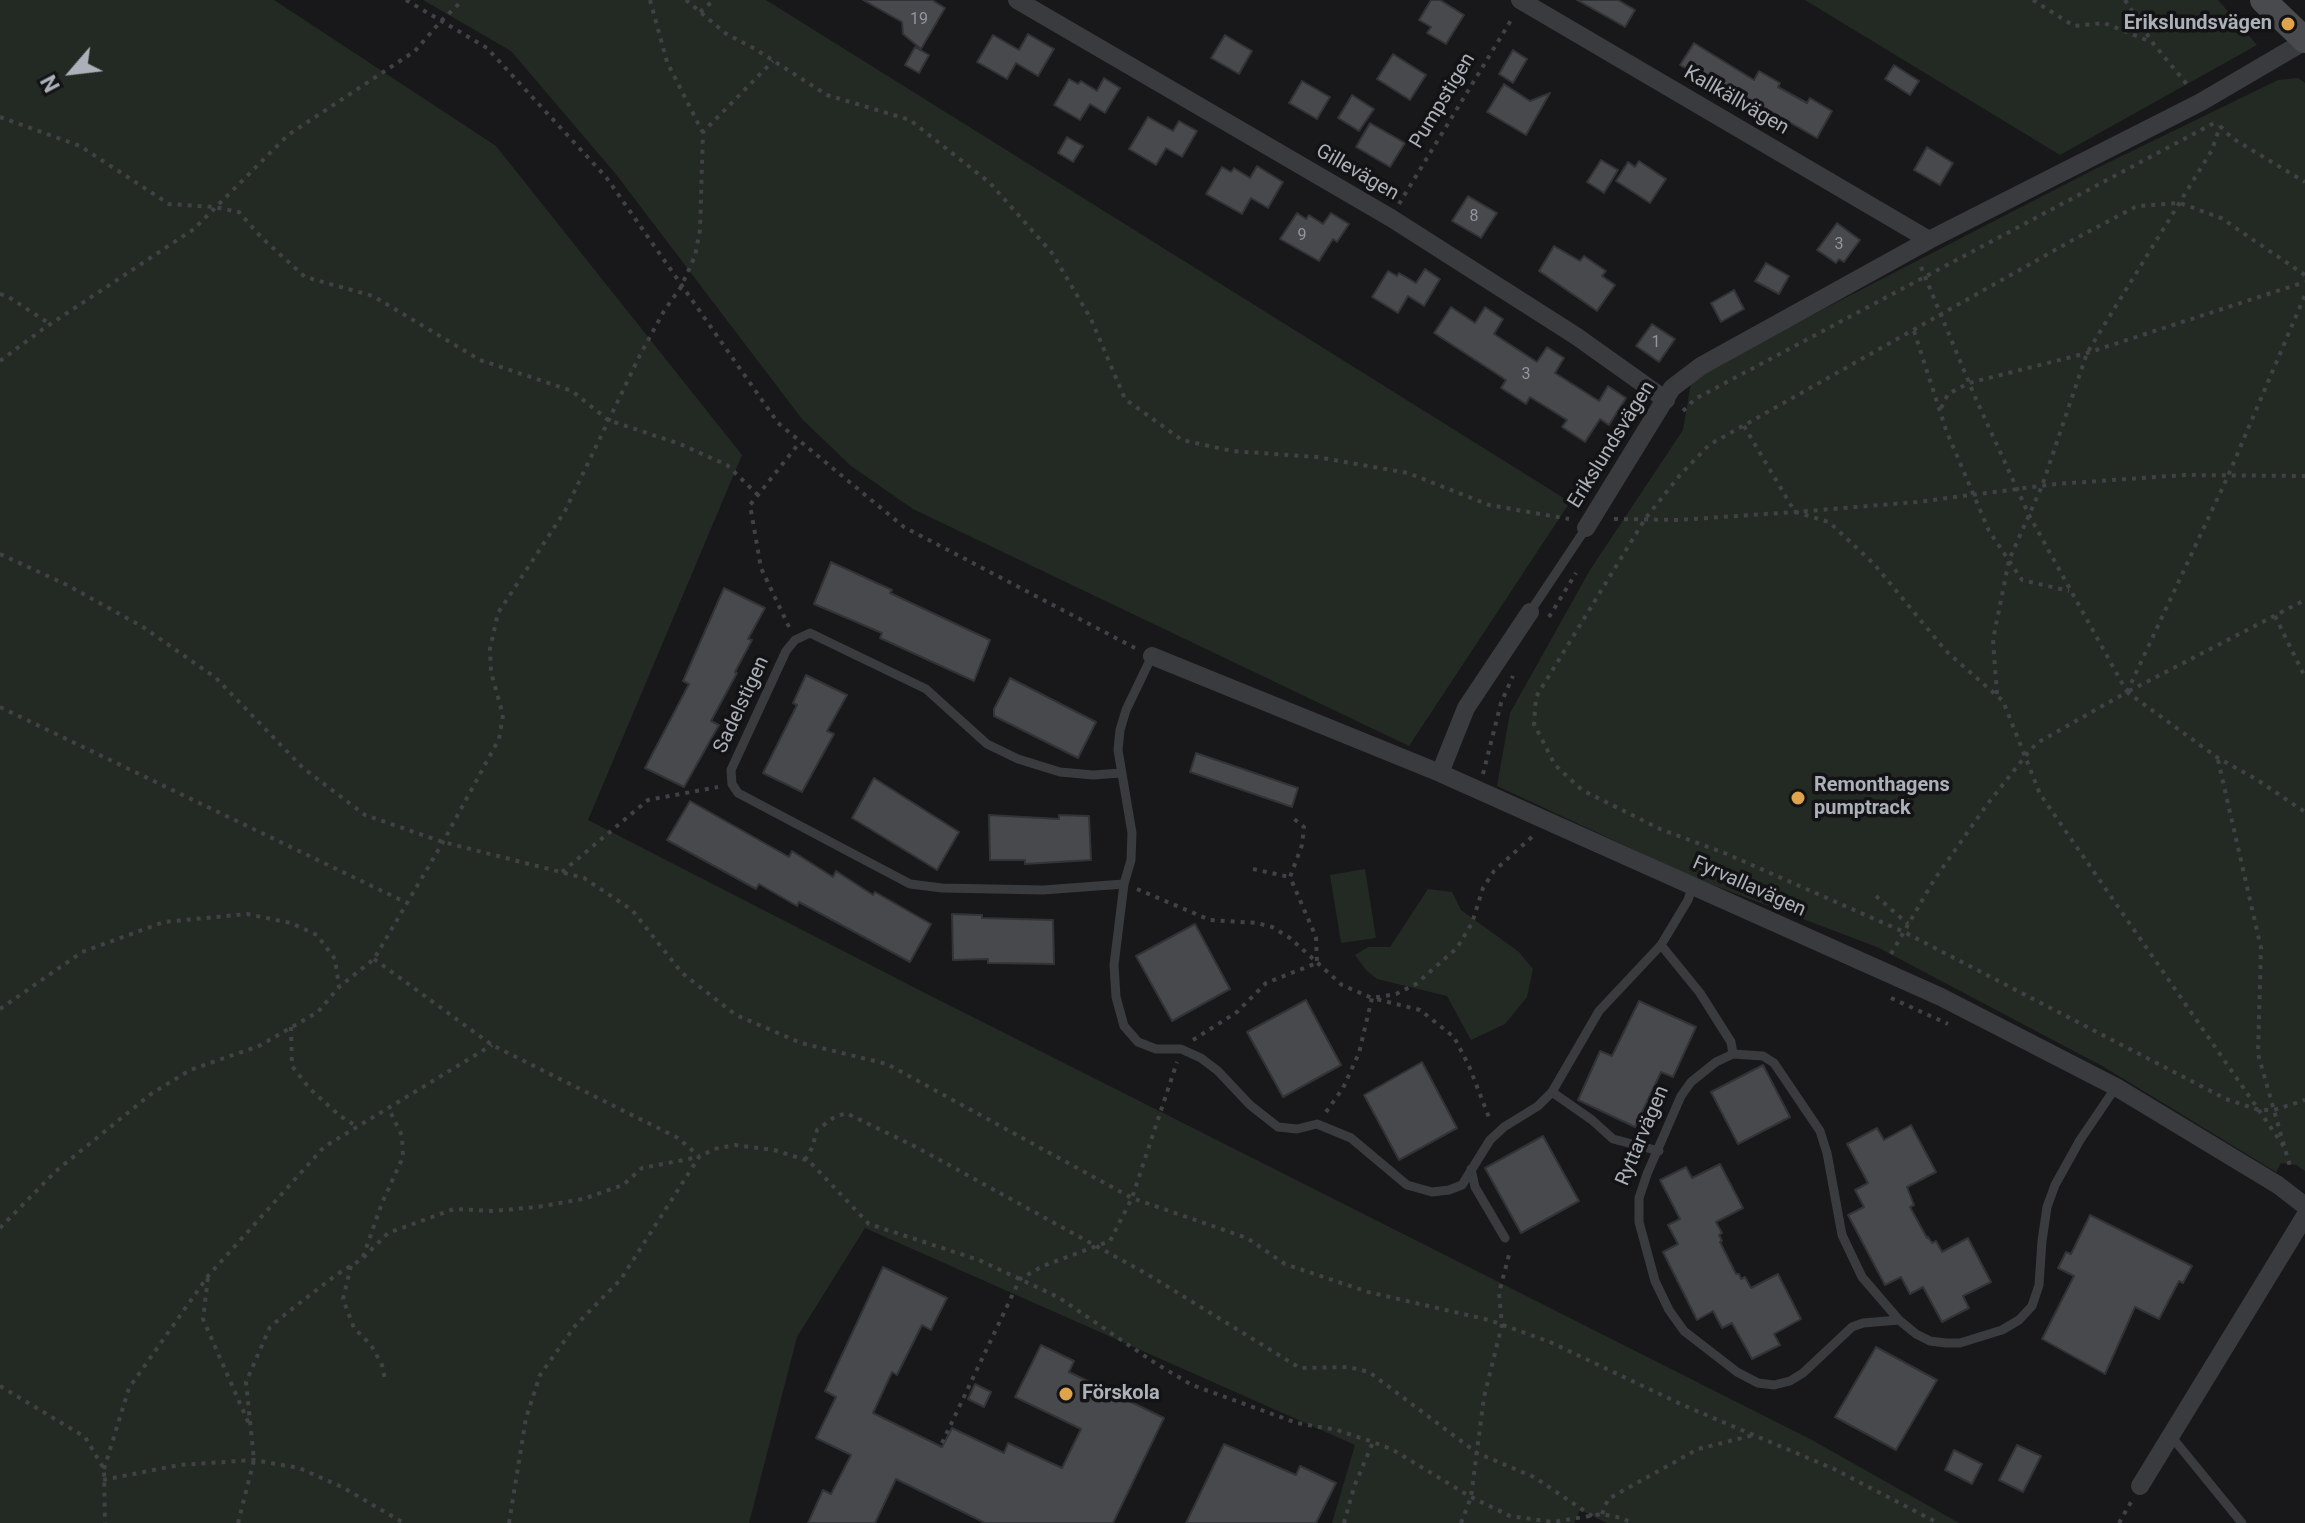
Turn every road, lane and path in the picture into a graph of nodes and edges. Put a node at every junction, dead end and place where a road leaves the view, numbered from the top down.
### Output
1 (406, 0) edge
2 (463, 0) edge
3 (650, 0) edge
4 (686, 0) edge
5 (714, 0) edge
6 (1017, 0) edge
7 (1522, 0) edge
8 (2033, 0) edge
9 (2125, 0) edge
10 (2263, 0) edge
11 (700, 12) junction
12 (441, 21) junction
13 (2305, 41) edge
14 (2152, 42) junction
15 (773, 61) junction
16 (2201, 102) junction
17 (0, 117) edge
18 (2218, 124) junction
19 (703, 132) junction
20 (2305, 182) edge
21 (2180, 203) junction
22 (214, 207) junction
23 (1391, 218) junction
24 (1921, 244) junction
25 (2305, 275) edge
26 (1926, 278) junction
27 (2305, 282) edge
28 (681, 287) junction
29 (0, 294) edge
30 (2305, 295) edge
31 (1942, 316) junction
32 (50, 324) junction
33 (1914, 331) junction
34 (2087, 353) junction
35 (0, 361) edge
36 (1969, 383) junction
37 (1669, 394) junction
38 (1941, 408) junction
39 (608, 420) junction
40 (1744, 426) junction
41 (800, 442) junction
42 (2228, 476) junction
43 (2305, 476) edge
44 (2042, 486) junction
45 (2017, 489) junction
46 (758, 495) junction
47 (1973, 495) junction
48 (1616, 510) dead end
49 (1795, 512) junction
50 (2029, 515) junction
51 (1645, 519) junction
52 (1588, 525) junction
53 (0, 554) edge
54 (2009, 560) junction
55 (1576, 573) dead end
56 (2069, 591) junction
57 (2305, 600) edge
58 (1530, 612) joint
59 (2275, 616) junction
60 (1543, 627) dead end
61 (795, 640) junction
62 (1152, 656) junction
63 (1518, 668) dead end
64 (2305, 677) edge
65 (2127, 692) junction
66 (1998, 696) junction
67 (0, 707) edge
68 (2027, 754) junction
69 (2218, 758) junction
70 (1121, 773) junction
71 (1440, 773) junction
72 (732, 784) junction
73 (1477, 791) junction
74 (2305, 812) edge
75 (1293, 818) dead end
76 (1522, 828) dead end
77 (443, 842) junction
78 (1253, 869) dead end
79 (562, 872) junction
80 (1290, 877) junction
81 (1124, 884) junction
82 (1693, 885) junction
83 (1876, 896) dead end
84 (407, 903) junction
85 (1908, 924) junction
86 (1904, 932) junction
87 (1661, 945) junction
88 (374, 959) junction
89 (1317, 963) junction
90 (1881, 969) junction
91 (339, 987) junction
92 (1884, 995) dead end
93 (1372, 998) junction
94 (0, 1009) edge
95 (291, 1027) junction
96 (1954, 1027) dead end
97 (492, 1045) junction
98 (1181, 1049) junction
99 (1733, 1054) junction
100 (2116, 1087) junction
101 (1552, 1092) junction
102 (2305, 1100) edge
103 (389, 1109) junction
104 (2259, 1110) junction
105 (2274, 1110) junction
106 (1317, 1124) junction
107 (358, 1127) junction
108 (1496, 1135) junction
109 (2285, 1148) junction
110 (1659, 1151) junction
111 (699, 1157) junction
112 (805, 1160) junction
113 (1471, 1169) junction
114 (2298, 1177) dead end
115 (2285, 1179) junction
116 (1132, 1198) junction
117 (2305, 1206) edge
118 (2305, 1216) edge
119 (0, 1228) edge
120 (1505, 1238) joint
121 (1095, 1247) junction
122 (362, 1259) junction
123 (351, 1266) junction
124 (208, 1276) junction
125 (1020, 1279) junction
126 (1899, 1320) junction
127 (1502, 1325) junction
128 (385, 1380) dead end
129 (0, 1386) edge
130 (252, 1430) junction
131 (1756, 1435) junction
132 (2171, 1436) junction
133 (1373, 1442) junction
134 (942, 1443) dead end
135 (1477, 1453) junction
136 (254, 1460) junction
137 (104, 1469) junction
138 (103, 1480) junction
139 (2140, 1486) joint
140 (1471, 1497) junction
141 (1602, 1514) junction
142 (1592, 1516) junction
143 (105, 1523) edge
144 (238, 1523) edge
145 (404, 1523) edge
146 (509, 1523) edge
147 (1344, 1523) edge
148 (1461, 1523) edge
149 (1632, 1523) edge
150 (1938, 1523) edge
151 (2119, 1523) edge
152 (2242, 1523) edge

1 - 12 path
2 - 12 path
3 - 19 path
4 - 11 path
5 - 11 path
6 - 23 street, Gillevägen
7 - 23 path, Pumpstigen
7 - 24 street, Kallkällvägen
8 - 14 path
9 - 14 path
10 - 13 main road
11 - 15 path
12 - 22 path
12 - 28 path
13 - 16 street, Erikslundsvägen
14 - 16 path
15 - 19 path
15 - 52 path
16 - 18 path
16 - 24 street, Erikslundsvägen
17 - 22 path
18 - 20 path
18 - 21 path
18 - 26 path
19 - 28 path
21 - 25 path
21 - 31 path
21 - 34 path
22 - 32 path
22 - 39 path
23 - 37 street, Gillevägen
24 - 26 path
24 - 37 street, Erikslundsvägen
26 - 31 path
26 - 37 path
27 - 34 path
28 - 39 path
28 - 41 path
29 - 32 path
30 - 42 path
31 - 33 path
31 - 36 path
32 - 35 path
33 - 38 path
33 - 40 path
34 - 36 path
34 - 44 path
36 - 38 path
36 - 45 path
37 - 52 street, Erikslundsvägen
38 - 47 path
39 - 46 path
39 - 77 path
40 - 49 path
40 - 51 path
41 - 46 path
41 - 62 path
42 - 43 path
42 - 44 path
42 - 65 path
44 - 45 path
44 - 50 path
45 - 47 path
45 - 50 path
46 - 61 path
47 - 49 path
47 - 54 path
48 - 51 path
49 - 51 path
49 - 66 path
50 - 54 path
50 - 56 path
51 - 86 path
52 - 58 lane, Erikslundsvägen
53 - 77 path
54 - 56 path
54 - 66 path
55 - 60 path
56 - 65 path
57 - 59 path
58 - 71 street, Erikslundsvägen
59 - 64 path
59 - 65 path
61 - 70 lane
61 - 72 lane, Sadelstigen
62 - 70 lane
62 - 71 street, Fyrvallavägen
63 - 73 path
65 - 68 path
65 - 69 path
66 - 68 path
67 - 84 path
68 - 85 path
68 - 104 path
69 - 74 path
69 - 105 path
70 - 81 lane
71 - 73 street, Fyrvallavägen
72 - 79 path
72 - 81 lane, Sadelstigen
73 - 82 street, Fyrvallavägen
75 - 80 path
76 - 93 path
77 - 79 path
77 - 84 path
78 - 80 path
79 - 116 path
80 - 89 path
81 - 89 path
81 - 98 lane
82 - 87 lane
82 - 90 street, Fyrvallavägen
83 - 85 path
84 - 88 path
85 - 86 path
86 - 90 path
86 - 104 path
87 - 99 lane
87 - 101 lane
88 - 91 path
88 - 97 path
89 - 93 path
89 - 98 path
90 - 100 street, Fyrvallavägen
91 - 94 path
91 - 95 path
92 - 96 path
93 - 106 path
93 - 108 path
95 - 107 path
95 - 119 path
97 - 103 path
97 - 111 path
98 - 106 lane
98 - 116 path
99 - 110 lane, Ryttarvägen
99 - 126 lane
100 - 115 street, Fyrvallavägen
100 - 126 lane
101 - 108 lane
101 - 110 lane
102 - 105 path
103 - 107 path
103 - 122 path
104 - 105 path
104 - 109 path
105 - 109 path
106 - 113 lane
107 - 124 path
108 - 113 lane
109 - 115 path
110 - 126 lane, Ryttarvägen
111 - 112 path
111 - 122 path
111 - 146 path
112 - 121 path
112 - 125 path
113 - 120 lane
114 - 115 path
115 - 117 street, Fyrvallavägen
116 - 121 path
116 - 127 path
118 - 132 street
120 - 127 path
121 - 125 path
121 - 135 path
122 - 123 path
123 - 128 path
123 - 130 path
124 - 130 path
124 - 137 path
125 - 133 path
125 - 134 path
127 - 131 path
127 - 135 path
129 - 137 path
130 - 136 path
131 - 141 path
131 - 150 path
132 - 139 street
132 - 152 lane
133 - 140 path
133 - 147 path
135 - 140 path
135 - 142 path
136 - 138 path
136 - 144 path
136 - 145 path
137 - 138 path
138 - 143 path
139 - 151 path
140 - 142 path
140 - 148 path
141 - 142 path
141 - 149 path

